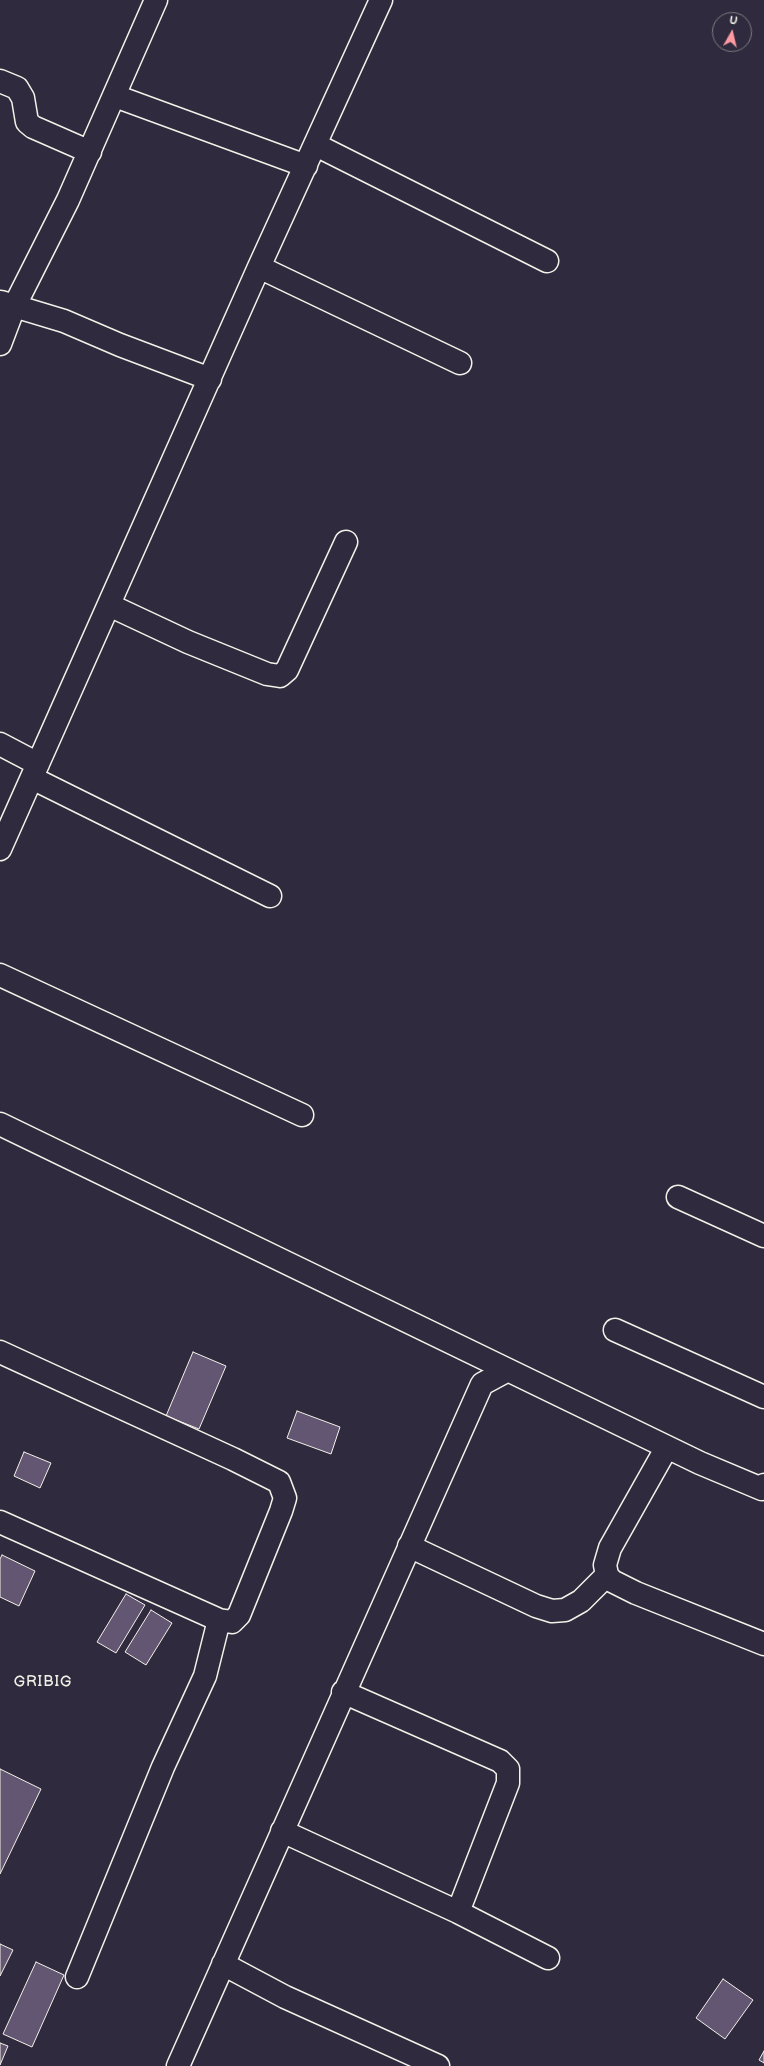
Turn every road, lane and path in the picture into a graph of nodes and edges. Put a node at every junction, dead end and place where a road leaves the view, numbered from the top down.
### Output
1 (156, 0) edge
2 (381, 0) edge
3 (0, 81) edge
4 (115, 96) junction
5 (316, 144) junction
6 (90, 152) junction
7 (306, 166) junction
8 (547, 261) dead end
9 (259, 266) junction
10 (7, 304) edge
11 (0, 344) edge
12 (460, 363) dead end
13 (210, 379) junction
14 (346, 542) dead end
15 (109, 605) junction
16 (0, 744) edge
17 (35, 771) junction
18 (0, 850) edge
19 (270, 896) dead end
20 (0, 975) edge
21 (302, 1114) dead end
22 (0, 1124) edge
23 (678, 1197) dead end
24 (764, 1236) edge
25 (615, 1330) dead end
26 (0, 1352) edge
27 (508, 1370) junction
28 (764, 1398) edge
29 (667, 1447) junction
30 (763, 1488) edge
31 (0, 1522) edge
32 (409, 1546) junction
33 (607, 1575) junction
34 (219, 1620) junction
35 (764, 1644) edge
36 (343, 1692) junction
37 (282, 1831) junction
38 (458, 1912) junction
39 (548, 1958) dead end
40 (223, 1964) junction
41 (77, 1977) dead end
42 (178, 2066) edge
43 (438, 2066) edge

1 - 4 street
2 - 5 street
3 - 6 street
4 - 6 street
4 - 7 street
5 - 7 street
5 - 8 street
6 - 10 street
7 - 9 street
9 - 12 street
9 - 13 street
10 - 11 street
10 - 13 street
13 - 15 street
14 - 15 street
15 - 17 street
16 - 17 street
17 - 18 street
17 - 19 street
20 - 21 street
22 - 27 street
23 - 24 street
25 - 28 street
26 - 34 street
27 - 29 street
27 - 32 street
29 - 30 street
29 - 33 street
31 - 34 street
32 - 33 street
32 - 36 street
33 - 35 street
34 - 41 street
36 - 37 street
36 - 38 street
37 - 38 street
37 - 40 street
38 - 39 street
40 - 42 street
40 - 43 street

